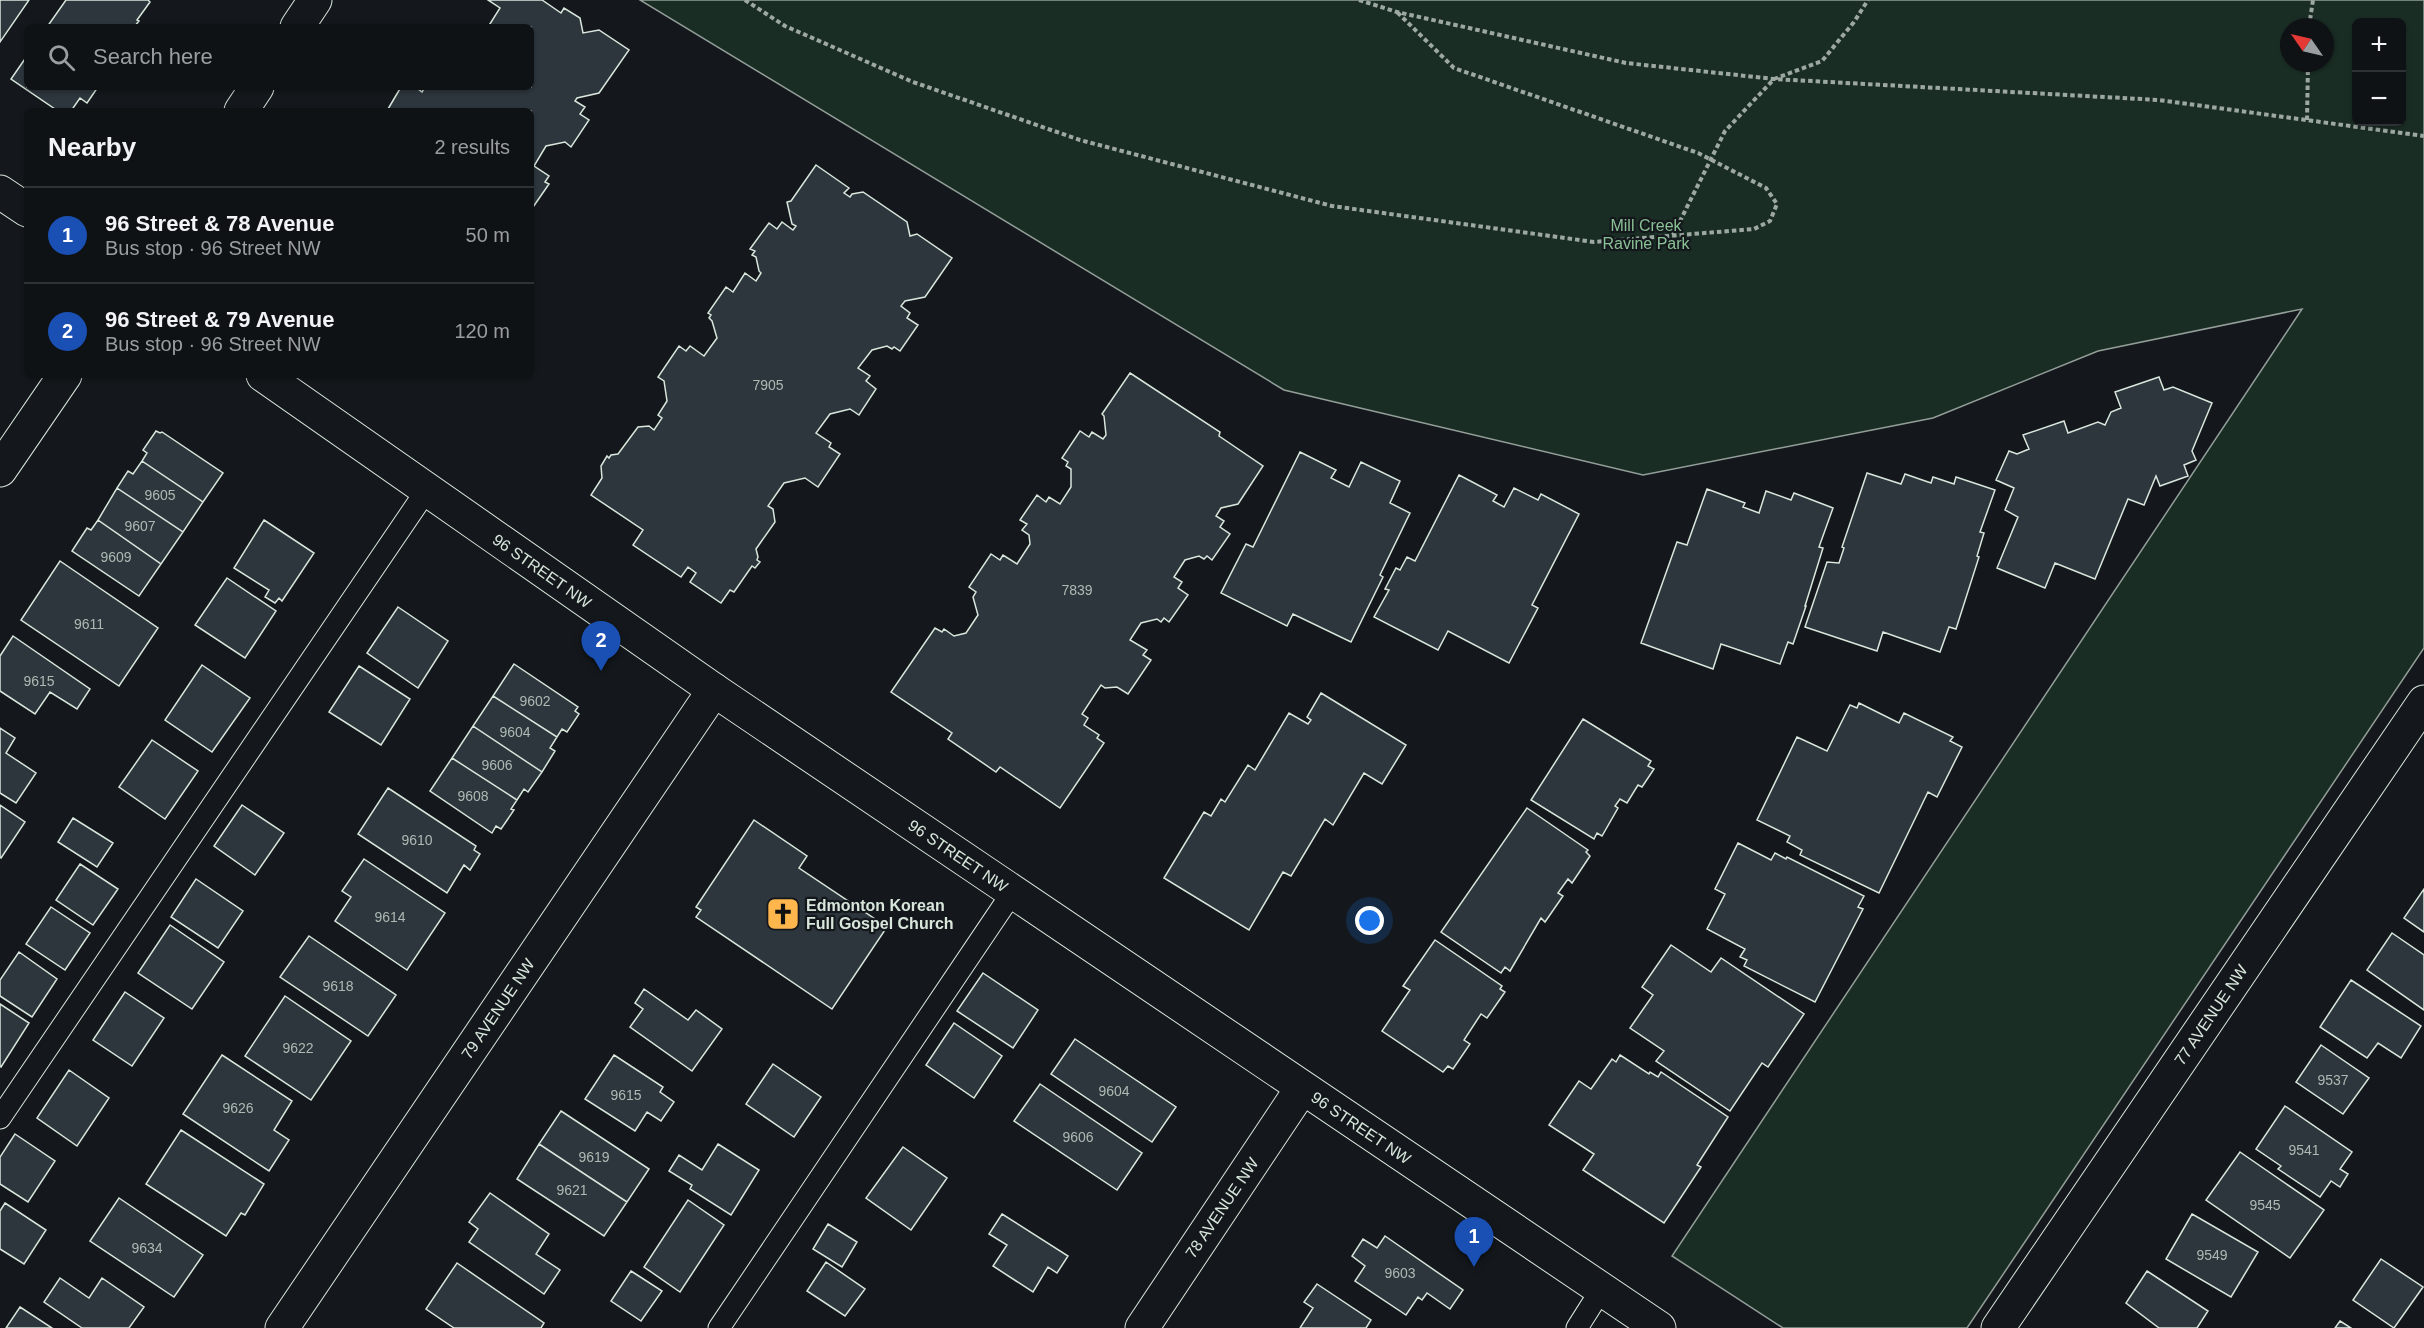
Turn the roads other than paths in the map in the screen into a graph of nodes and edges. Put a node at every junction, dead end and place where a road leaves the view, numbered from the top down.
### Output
1 (315, 0) edge
2 (299, 24) edge
3 (255, 90) edge
4 (243, 108) edge
5 (0, 192) edge
6 (24, 208) edge
7 (63, 378) edge
8 (267, 378) edge
9 (0, 470) edge
10 (426, 491) junction
11 (714, 690) junction
12 (2424, 702) edge
13 (1012, 893) junction
14 (1302, 1088) junction
15 (0, 1118) edge
16 (1602, 1290) junction
17 (282, 1328) edge
18 (718, 1328) edge
19 (1142, 1328) edge
20 (1577, 1328) edge
21 (1659, 1328) edge
22 (1998, 1328) edge

1 - 2 street
3 - 4 street
5 - 6 street
7 - 9 street
8 - 10 street, 96 STREET NW
10 - 11 street, 96 STREET NW
10 - 15 lane
11 - 13 street, 96 STREET NW
11 - 17 street, 79 AVENUE NW
12 - 22 street, 77 AVENUE NW
13 - 14 street, 96 STREET NW
13 - 18 lane
14 - 16 street, 96 STREET NW
14 - 19 street, 78 AVENUE NW
16 - 20 lane
16 - 21 street, 96 STREET NW

